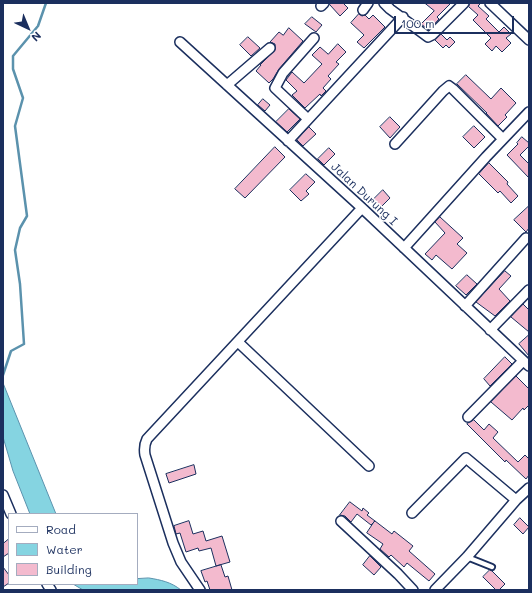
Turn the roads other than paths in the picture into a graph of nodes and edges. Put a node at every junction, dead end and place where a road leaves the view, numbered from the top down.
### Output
1 (464, 3) edge
2 (490, 3) edge
3 (390, 5) edge
4 (403, 17) junction
5 (314, 38) dead end
6 (529, 40) edge
7 (180, 42) dead end
8 (270, 48) dead end
9 (227, 85) junction
10 (529, 112) edge
11 (308, 119) junction
12 (503, 139) junction
13 (288, 141) junction
14 (395, 144) dead end
15 (362, 208) junction
16 (526, 238) dead end
17 (404, 248) junction
18 (529, 290) edge
19 (465, 306) junction
20 (490, 330) junction
21 (238, 342) junction
22 (526, 363) edge
23 (468, 417) dead end
24 (369, 466) dead end
25 (528, 492) edge
26 (3, 495) edge
27 (516, 500) junction
28 (11, 513) edge
29 (412, 513) dead end
30 (341, 521) dead end
31 (467, 557) junction
32 (492, 568) dead end
33 (200, 590) edge
34 (413, 590) edge
35 (435, 590) edge

1 - 4 street
2 - 6 street
3 - 4 street
4 - 11 street
5 - 11 street
7 - 9 street, Jalan Durung I
8 - 9 street
9 - 13 street, Jalan Durung I
10 - 12 street
11 - 13 street
12 - 14 street
12 - 17 street
13 - 15 street, Jalan Durung I
15 - 17 street, Jalan Durung I
15 - 21 street
16 - 19 street
17 - 19 street, Jalan Durung I
18 - 20 street
19 - 20 street, Jalan Durung I
20 - 22 street, Jalan Durung I
21 - 24 street
21 - 33 street
22 - 23 street
25 - 27 street
26 - 28 street
27 - 29 street
27 - 31 street
30 - 34 street
31 - 32 lane
31 - 35 street

